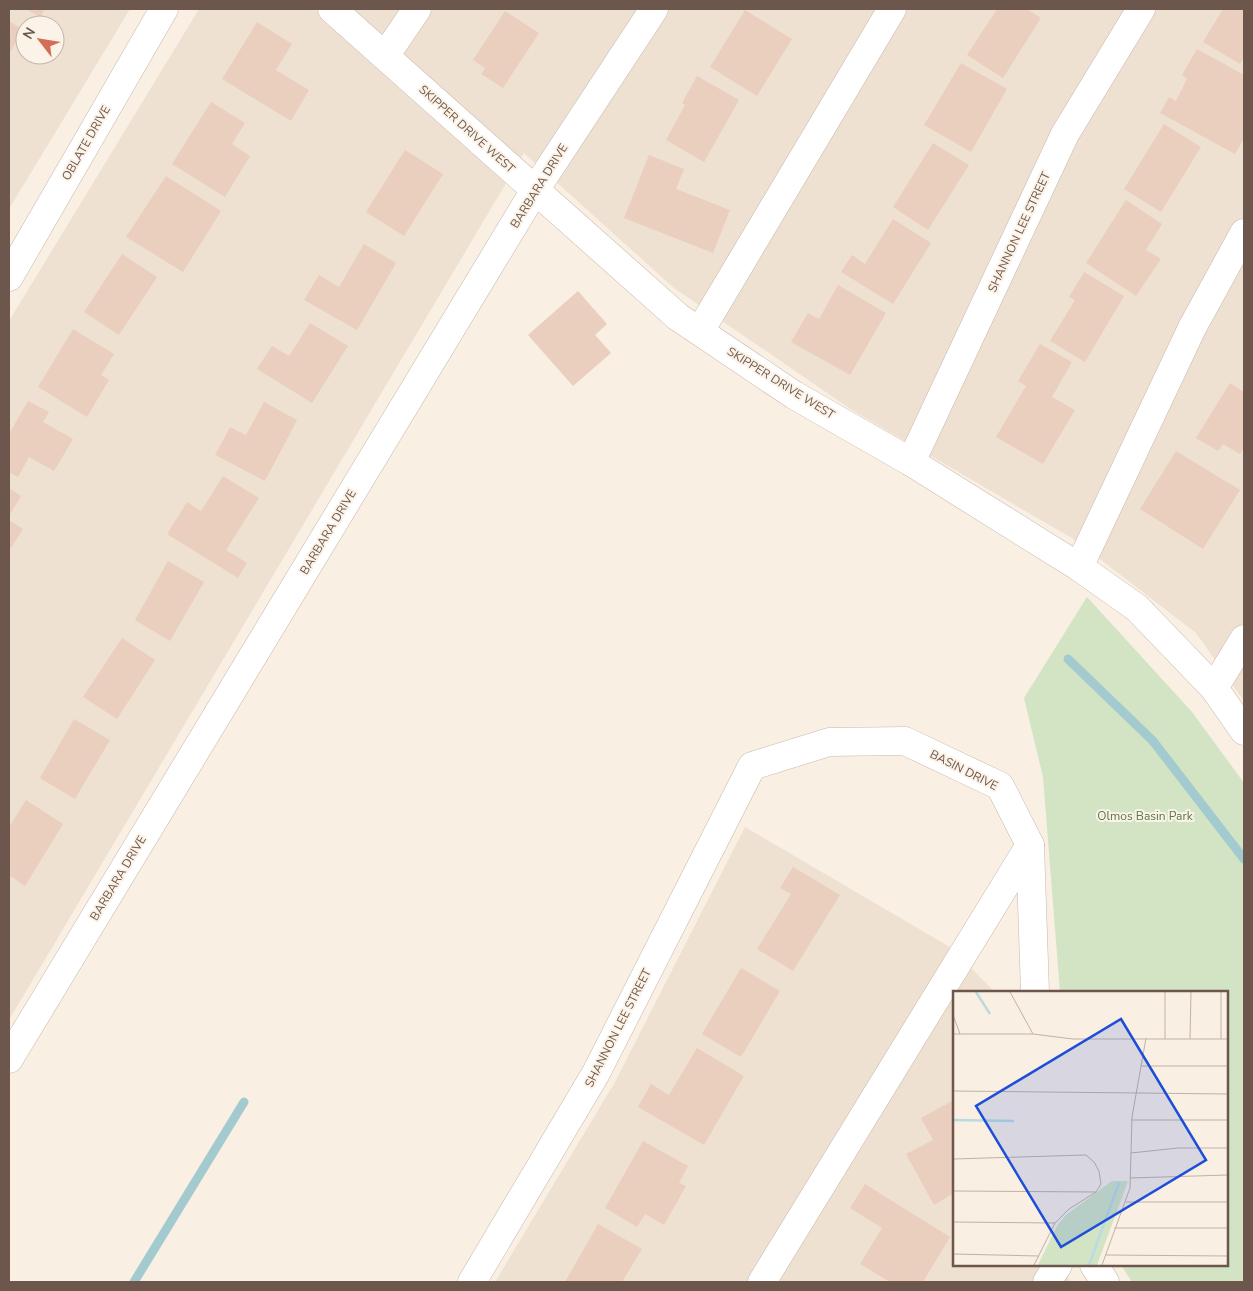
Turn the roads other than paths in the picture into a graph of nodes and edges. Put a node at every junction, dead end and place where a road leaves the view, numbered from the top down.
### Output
1 (164, 9) edge
2 (332, 9) edge
3 (417, 9) edge
4 (654, 9) edge
5 (892, 9) edge
6 (1141, 9) edge
7 (385, 56) junction
8 (536, 190) junction
9 (1244, 232) edge
10 (9, 277) edge
11 (700, 331) junction
12 (912, 462) junction
13 (1079, 567) junction
14 (1244, 639) edge
15 (1214, 688) junction
16 (1244, 732) edge
17 (752, 766) joint
18 (1030, 845) junction
19 (1035, 991) edge
20 (9, 1059) edge
21 (1057, 1266) edge
22 (1095, 1266) edge
23 (472, 1282) edge
24 (762, 1282) edge
25 (1047, 1282) edge
26 (1104, 1282) edge

1 - 10 street, OBLATE DRIVE
2 - 7 street, SKIPPER DRIVE WEST
3 - 7 street
4 - 8 street, BARBARA DRIVE
5 - 11 street
6 - 12 street, SHANNON LEE STREET
7 - 8 street, SKIPPER DRIVE WEST
8 - 11 street, SKIPPER DRIVE WEST
8 - 20 street, BARBARA DRIVE
9 - 13 street
11 - 12 street, SKIPPER DRIVE WEST
12 - 13 street, SKIPPER DRIVE WEST
13 - 15 street, SKIPPER DRIVE WEST
14 - 15 street
15 - 16 street, SKIPPER DRIVE WEST
17 - 18 street, BASIN DRIVE
17 - 23 street, SHANNON LEE STREET
18 - 19 street, BASIN DRIVE
18 - 24 street
21 - 25 street
22 - 26 street

